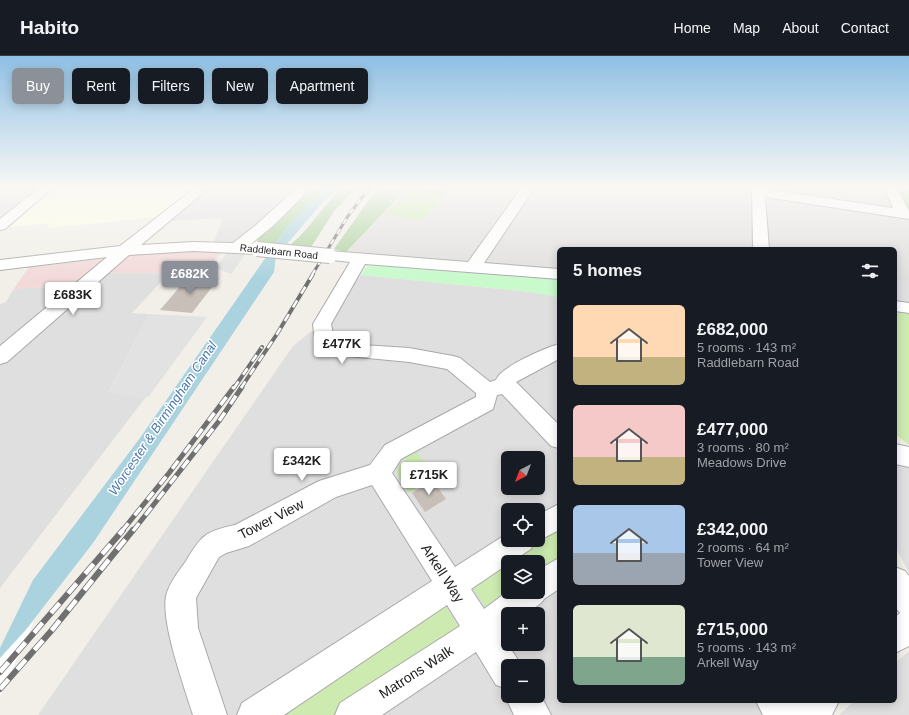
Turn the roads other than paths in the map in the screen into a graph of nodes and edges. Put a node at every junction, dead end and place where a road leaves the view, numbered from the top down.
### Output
1 (10, 218) edge
2 (166, 218) edge
3 (274, 218) edge
4 (507, 218) edge
5 (759, 218) edge
6 (0, 226) edge
7 (236, 247) junction
8 (761, 247) edge
9 (125, 251) junction
10 (360, 258) junction
11 (0, 265) edge
12 (473, 267) junction
13 (557, 274) edge
14 (897, 306) edge
15 (909, 308) edge
16 (557, 352) edge
17 (0, 357) edge
18 (496, 388) junction
19 (557, 437) edge
20 (897, 454) edge
21 (909, 457) edge
22 (378, 473) junction
23 (557, 517) edge
24 (545, 525) edge
25 (511, 547) edge
26 (557, 573) edge
27 (545, 582) edge
28 (897, 583) edge
29 (451, 585) junction
30 (523, 599) edge
31 (909, 602) edge
32 (909, 625) edge
33 (481, 630) junction
34 (897, 635) edge
35 (501, 662) edge
36 (526, 703) edge
37 (775, 703) edge
38 (820, 703) edge
39 (207, 705) edge
40 (254, 715) edge
41 (352, 715) edge
42 (534, 715) edge
43 (786, 715) edge
44 (805, 715) edge

1 - 6 street
2 - 9 street
3 - 7 street
4 - 12 street
5 - 8 street
7 - 9 street, Raddlebarn Road
7 - 10 street, Raddlebarn Road, bridge
9 - 11 street, Raddlebarn Road
9 - 17 street
10 - 12 street, Raddlebarn Road
10 - 18 street
12 - 13 street, Raddlebarn Road
14 - 15 street
16 - 18 street
18 - 19 street
18 - 22 street
20 - 21 street
22 - 29 street, Arkell Way
22 - 39 street, Tower View
23 - 24 street
25 - 29 street
26 - 27 street
28 - 31 street
29 - 33 street, Arkell Way
29 - 40 street
30 - 33 street, Matrons Walk
32 - 34 street
33 - 35 street, Arkell Way
33 - 41 street, Matrons Walk
36 - 42 street
37 - 43 street
38 - 44 street

